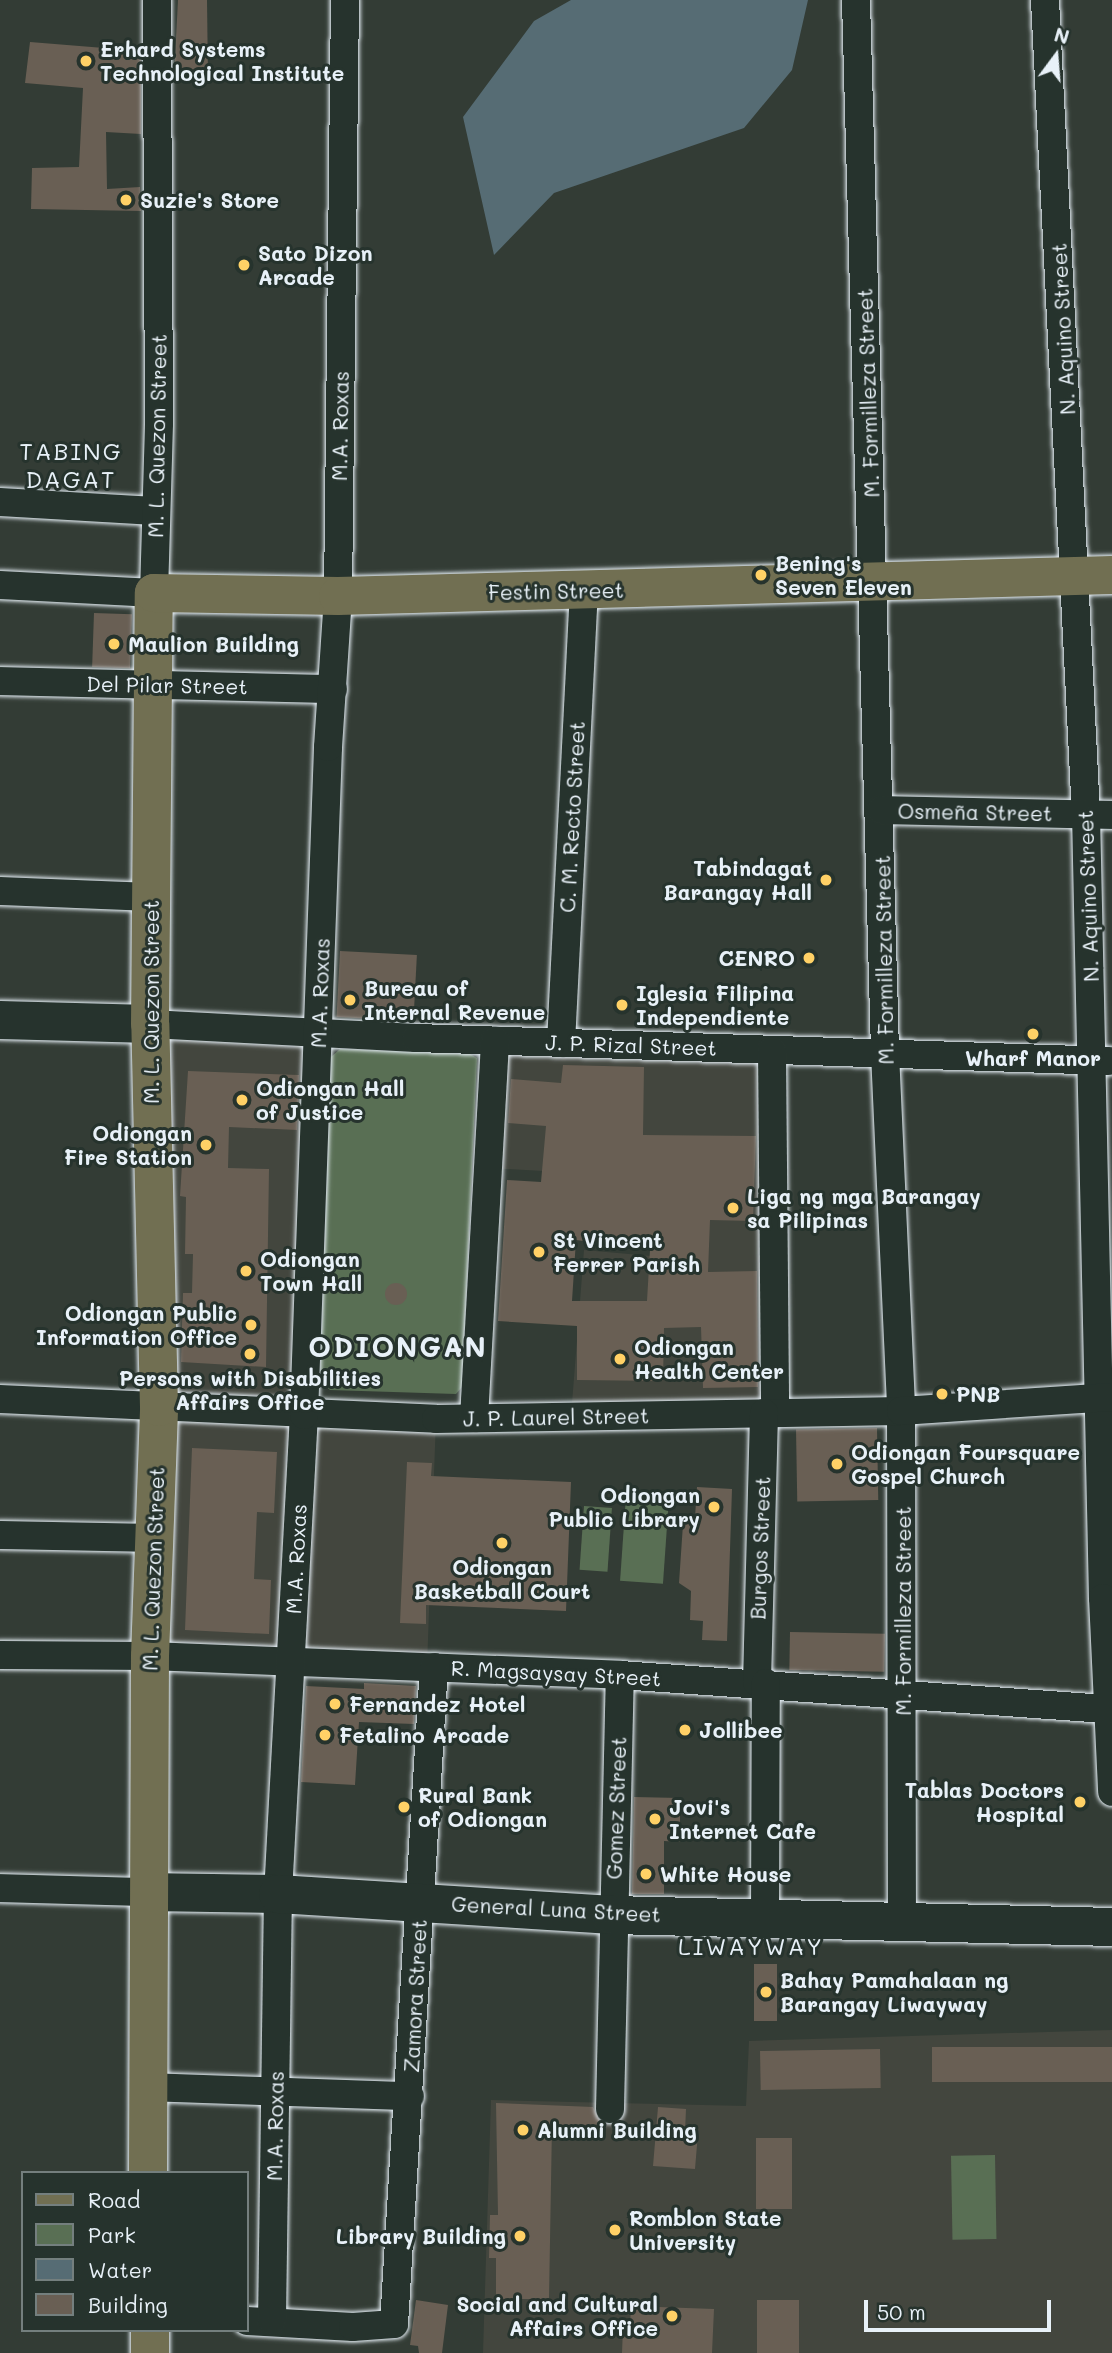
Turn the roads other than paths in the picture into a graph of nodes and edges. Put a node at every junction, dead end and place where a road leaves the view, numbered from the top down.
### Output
1 (157, 0) edge
2 (345, 0) edge
3 (856, 0) edge
4 (1045, 0) edge
5 (0, 502) edge
6 (155, 512) junction
7 (1094, 575) edge
8 (874, 581) junction
9 (0, 585) edge
10 (584, 591) junction
11 (154, 593) junction
12 (338, 596) junction
13 (0, 681) edge
14 (154, 685) junction
15 (333, 689) junction
16 (881, 810) junction
17 (1099, 814) edge
18 (0, 891) edge
19 (150, 897) junction
20 (0, 1020) edge
21 (150, 1024) junction
22 (319, 1034) junction
23 (495, 1041) junction
24 (561, 1043) junction
25 (772, 1049) junction
26 (885, 1053) junction
27 (1102, 1061) edge
28 (1105, 1398) edge
29 (0, 1399) edge
30 (159, 1407) junction
31 (901, 1411) junction
32 (770, 1413) junction
33 (304, 1415) junction
34 (474, 1418) junction
35 (0, 1535) edge
36 (155, 1538) junction
37 (1107, 1598) edge
38 (0, 1655) edge
39 (150, 1656) junction
40 (290, 1662) junction
41 (433, 1667) junction
42 (620, 1675) junction
43 (762, 1683) junction
44 (904, 1693) junction
45 (1111, 1709) edge
46 (1112, 1793) edge
47 (0, 1888) edge
48 (146, 1892) junction
49 (278, 1894) junction
50 (419, 1902) junction
51 (612, 1914) junction
52 (765, 1916) junction
53 (902, 1920) junction
54 (1112, 1927) edge
55 (146, 2087) junction
56 (275, 2091) junction
57 (410, 2096) junction
58 (610, 2109) dead end
59 (148, 2171) edge
60 (260, 2321) edge
61 (150, 2332) edge
62 (150, 2353) edge

1 - 6 street, M. L. Quezon Street
2 - 12 street, M.A. Roxas
3 - 8 street, M. Formilleza Street
4 - 7 street, N. Aquino Street
5 - 6 street
6 - 11 street, M. L. Quezon Street
7 - 8 main road, Festin Street
7 - 17 street, N. Aquino Street
8 - 10 main road, Festin Street
8 - 16 street, M. Formilleza Street
9 - 11 street, Festin Street
10 - 12 main road, Festin Street
10 - 24 street, C. M. Recto Street
11 - 12 main road, Festin Street
11 - 14 main road, M. L. Quezon Street
12 - 15 street, M.A. Roxas
13 - 14 street, Del Pilar Street
14 - 15 street, Del Pilar Street
14 - 19 main road, M. L. Quezon Street
15 - 22 street, M.A. Roxas
16 - 17 street, Osmeña Street
16 - 26 street, M. Formilleza Street
17 - 27 street, N. Aquino Street
18 - 19 street
19 - 21 main road, M. L. Quezon Street
20 - 21 main road
21 - 22 street, J. P. Rizal Street
21 - 30 main road, M. L. Quezon Street
22 - 23 street, J. P. Rizal Street
22 - 33 street, M.A. Roxas
23 - 24 street, J. P. Rizal Street
23 - 34 street
24 - 25 street, J. P. Rizal Street
25 - 26 street, J. P. Rizal Street
25 - 32 street, Burgos Street
26 - 27 street, J. P. Rizal Street
26 - 31 street, M. Formilleza Street
27 - 28 street, N. Aquino Street
28 - 31 street, J. P. Laurel Street
28 - 37 street, N. Aquino Street
29 - 30 street, J. P. Laurel Street
30 - 33 street, J. P. Laurel Street
30 - 36 main road, M. L. Quezon Street
31 - 32 street, J. P. Laurel Street
31 - 44 street, M. Formilleza Street
32 - 34 street, J. P. Laurel Street
32 - 43 street, Burgos Street
33 - 34 street, J. P. Laurel Street
33 - 40 street, M.A. Roxas
35 - 36 street
36 - 39 main road, M. L. Quezon Street
37 - 45 street, N. Aquino Street
38 - 39 street, R. Magsaysay Street
39 - 40 street, R. Magsaysay Street
39 - 48 main road, M. L. Quezon Street
40 - 41 street, R. Magsaysay Street
40 - 49 street, M.A. Roxas
41 - 42 street, R. Magsaysay Street
41 - 50 street, Zamora Street
42 - 43 street, R. Magsaysay Street
42 - 51 street, Gomez Street
43 - 44 street, R. Magsaysay Street
43 - 52 street, Burgos Street
44 - 45 street, R. Magsaysay Street
44 - 53 street, M. Formilleza Street
45 - 46 street, N. Aquino Street
47 - 48 street, General Luna Street
48 - 49 main road, General Luna Street
48 - 55 main road, M. L. Quezon Street
49 - 50 main road, General Luna Street
49 - 56 street, M.A. Roxas
50 - 51 main road, General Luna Street
50 - 57 street, Zamora Street
51 - 52 main road, General Luna Street
51 - 58 street, Gomez Street
52 - 53 main road, General Luna Street
53 - 54 main road, General Luna Street
55 - 56 street
55 - 59 main road, M. L. Quezon Street
56 - 57 street
56 - 60 street, M.A. Roxas
57 - 60 street, Zamora Street
61 - 62 main road

